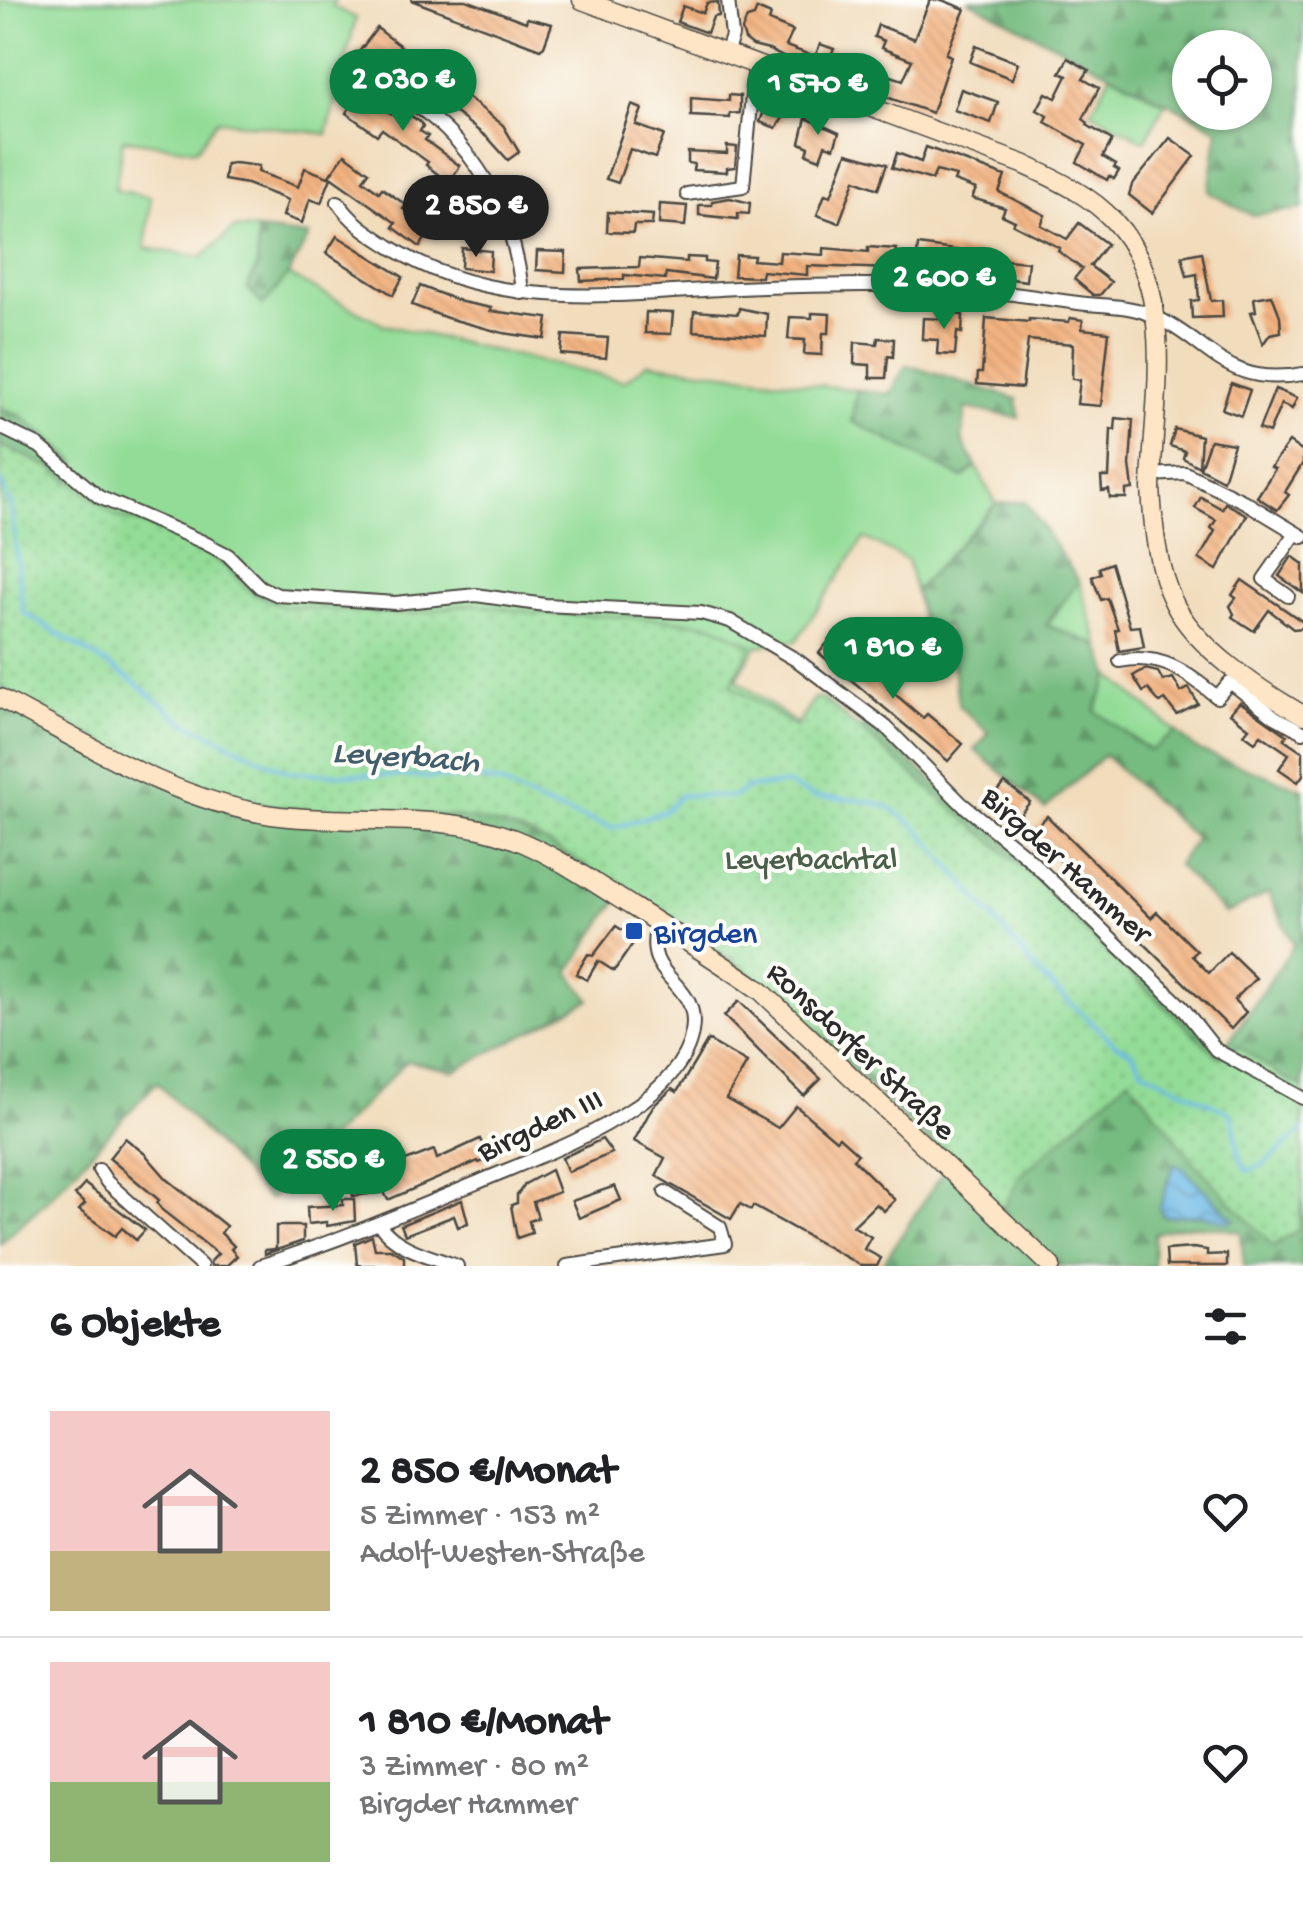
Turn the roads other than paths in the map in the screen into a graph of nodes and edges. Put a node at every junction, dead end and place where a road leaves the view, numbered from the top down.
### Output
1 (582, 0) edge
2 (728, 0) edge
3 (726, 54) junction
4 (756, 65) junction
5 (378, 85) dead end
6 (686, 194) dead end
7 (338, 202) dead end
8 (522, 293) junction
9 (1155, 318) junction
10 (1303, 374) edge
11 (0, 427) edge
12 (1151, 476) junction
13 (1300, 535) edge
14 (1288, 596) dead end
15 (1120, 661) dead end
16 (0, 698) edge
17 (1303, 716) edge
18 (1303, 732) edge
19 (657, 922) junction
20 (1303, 1098) edge
21 (99, 1170) dead end
22 (665, 1192) dead end
23 (380, 1224) junction
24 (201, 1266) edge
25 (260, 1266) edge
26 (457, 1266) edge
27 (566, 1266) edge
28 (1051, 1266) edge

1 - 3 main road
2 - 3 street
3 - 4 main road
4 - 6 street
4 - 9 main road
5 - 8 street
7 - 8 street
8 - 9 street
9 - 10 street
9 - 12 main road
11 - 20 street, Birgder Hammer
12 - 13 street
12 - 17 main road
13 - 14 street
15 - 18 street
16 - 19 main road, Ronsdorfer Straße
19 - 23 street, Birgden III
19 - 28 main road, Ronsdorfer Straße
21 - 24 street
22 - 27 street
23 - 25 street, Birgden III
23 - 26 street

